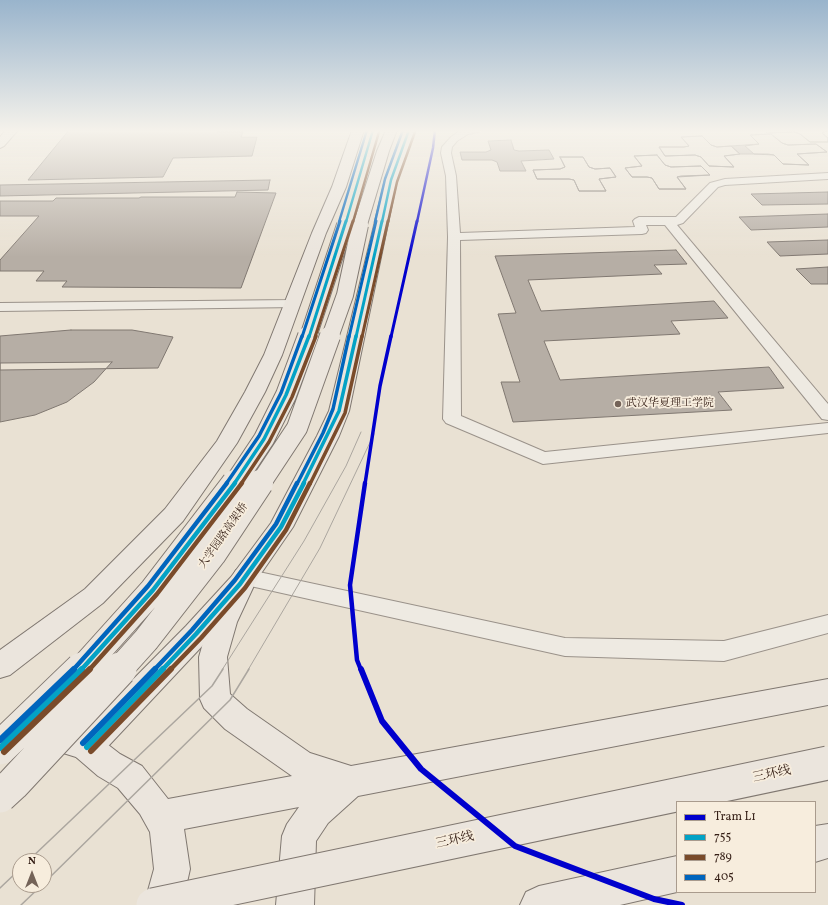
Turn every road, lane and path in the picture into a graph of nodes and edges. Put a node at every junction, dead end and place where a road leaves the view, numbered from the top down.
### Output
1 (344, 172) edge
2 (361, 172) edge
3 (376, 172) edge
4 (394, 172) edge
5 (449, 172) edge
6 (828, 176) edge
7 (391, 180) junction
8 (355, 194) junction
9 (369, 196) junction
10 (668, 221) junction
11 (343, 223) junction
12 (454, 237) junction
13 (293, 304) junction
14 (0, 307) edge
15 (828, 415) edge
16 (828, 428) edge
17 (245, 577) junction
18 (828, 624) edge
19 (0, 666) edge
20 (828, 692) edge
21 (0, 730) edge
22 (87, 747) junction
23 (0, 748) edge
24 (828, 763) edge
25 (350, 781) junction
26 (0, 796) edge
27 (160, 817) junction
28 (828, 841) edge
29 (816, 844) edge
30 (676, 874) edge
31 (153, 905) edge
32 (163, 905) edge
33 (295, 905) edge
34 (539, 905) edge

1 - 11 main road
2 - 8 main road
3 - 9 main road
4 - 7 main road
5 - 12 street
6 - 10 street
7 - 9 main road
7 - 17 main road
8 - 11 main road
8 - 11 main road
9 - 11 main road
10 - 12 street
10 - 15 street
11 - 13 main road
11 - 23 main road, bridge
11 - 26 main road, 大学园路高架桥, bridge
12 - 16 street
13 - 14 street
13 - 19 main road
17 - 18 street
17 - 22 main road
17 - 25 main road
20 - 25 main road
21 - 22 main road
22 - 27 main road
24 - 31 main road, 三环线, bridge
25 - 27 main road
25 - 33 main road
27 - 32 main road
28 - 29 main road
30 - 34 main road

